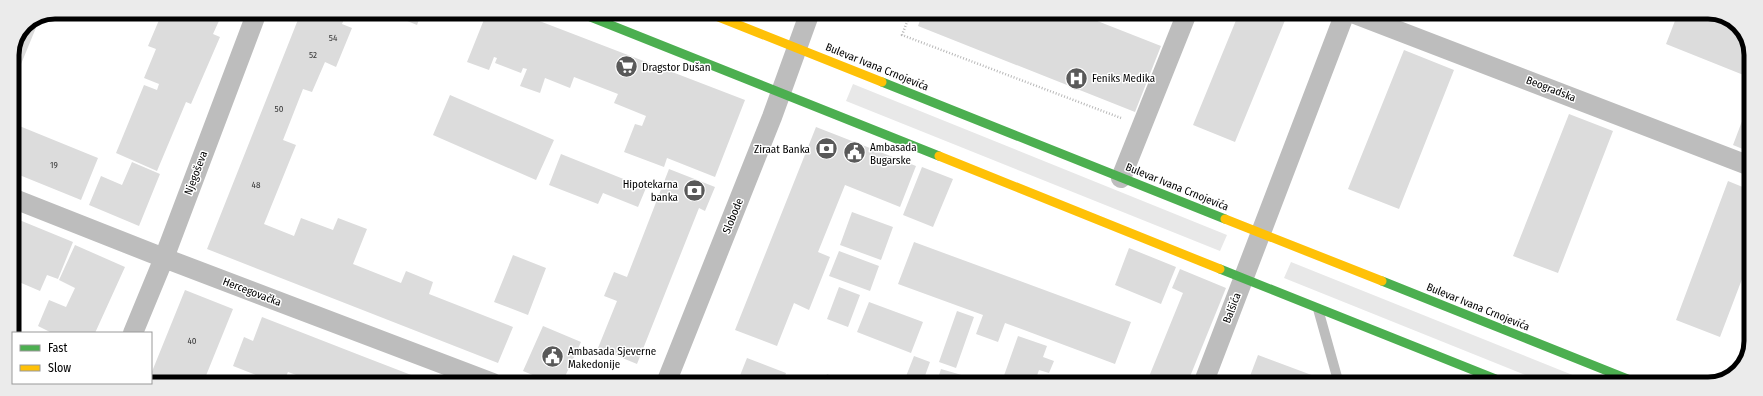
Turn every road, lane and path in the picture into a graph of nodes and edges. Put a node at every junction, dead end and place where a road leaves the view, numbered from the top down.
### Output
1 (254, 19) edge
2 (596, 19) edge
3 (723, 19) edge
4 (808, 19) edge
5 (908, 19) edge
6 (1185, 19) edge
7 (1343, 19) edge
8 (1368, 19) edge
9 (798, 49) junction
10 (781, 93) junction
11 (1126, 120) dead end
12 (1744, 164) edge
13 (1121, 178) junction
14 (19, 201) edge
15 (1261, 233) junction
16 (164, 258) junction
17 (1243, 278) junction
18 (1317, 308) junction
19 (133, 332) edge
20 (477, 377) edge
21 (669, 377) edge
22 (1206, 377) edge
23 (1338, 377) edge
24 (1483, 377) edge
25 (1622, 377) edge

1 - 16 street, Njegoševa
2 - 10 main road
3 - 9 main road, Bulevar Ivana Crnojevića
4 - 9 street, Slobode
5 - 11 path
6 - 13 street
7 - 15 street
8 - 12 street, Beogradska
9 - 10 street, Slobode
9 - 13 main road, Bulevar Ivana Crnojevića
10 - 17 main road
10 - 21 street, Slobode
13 - 15 main road, Bulevar Ivana Crnojevića
14 - 16 street, Hercegovačka
15 - 17 street, Balšića
15 - 25 main road, Bulevar Ivana Crnojevića
16 - 19 street, Njegoševa
16 - 20 street, Hercegovačka
17 - 18 main road
17 - 22 street, Balšića
18 - 23 lane
18 - 24 main road

